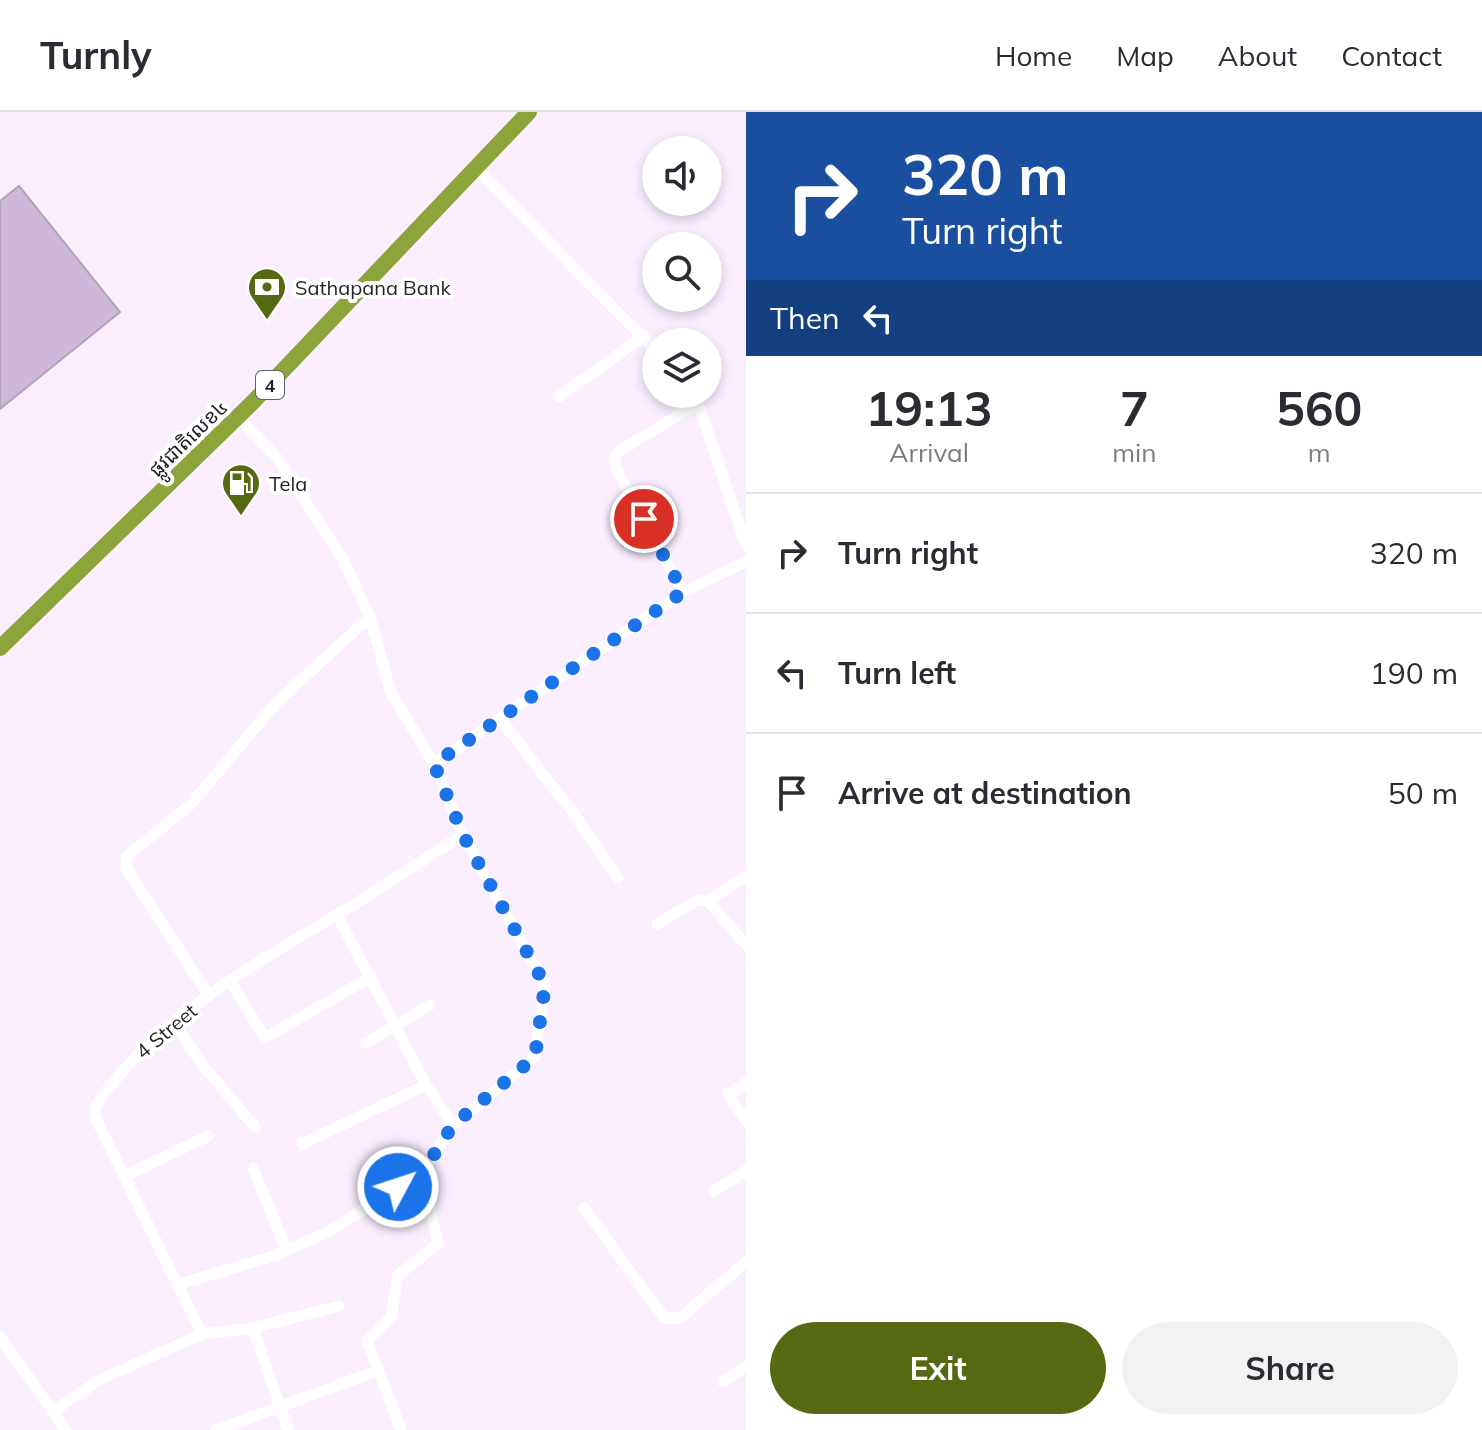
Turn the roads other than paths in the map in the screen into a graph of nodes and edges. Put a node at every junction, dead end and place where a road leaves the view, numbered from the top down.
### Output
1 (529, 112) edge
2 (477, 169) junction
3 (642, 334) edge
4 (642, 337) edge
5 (559, 397) dead end
6 (680, 408) edge
7 (698, 408) edge
8 (238, 417) junction
9 (746, 545) edge
10 (746, 562) edge
11 (683, 592) junction
12 (370, 617) junction
13 (0, 648) edge
14 (500, 719) junction
15 (434, 764) junction
16 (463, 835) junction
17 (746, 876) edge
18 (618, 878) dead end
19 (708, 901) junction
20 (337, 915) junction
21 (657, 924) dead end
22 (746, 945) edge
23 (371, 977) junction
24 (230, 981) junction
25 (209, 996) junction
26 (430, 1005) dead end
27 (173, 1022) junction
28 (397, 1024) junction
29 (366, 1043) dead end
30 (746, 1083) edge
31 (426, 1085) junction
32 (746, 1121) edge
33 (453, 1125) junction
34 (255, 1127) dead end
35 (208, 1136) dead end
36 (302, 1144) dead end
37 (253, 1168) dead end
38 (746, 1171) edge
39 (422, 1173) junction
40 (125, 1176) junction
41 (714, 1191) dead end
42 (584, 1208) dead end
43 (287, 1251) junction
44 (746, 1262) edge
45 (176, 1285) junction
46 (339, 1306) dead end
47 (253, 1328) junction
48 (202, 1334) junction
49 (0, 1337) edge
50 (746, 1366) edge
51 (377, 1371) junction
52 (723, 1382) dead end
53 (280, 1406) junction
54 (53, 1411) junction
55 (66, 1430) edge
56 (216, 1430) edge
57 (288, 1430) edge
58 (401, 1430) edge

1 - 2 highway, ផ្លូវជាតិលេខ៤ / 4
2 - 3 street
2 - 8 highway, ផ្លូវជាតិលេខ៤ / 4
4 - 5 street
6 - 11 street
7 - 9 street
8 - 12 street
8 - 13 highway, ផ្លូវជាតិលេខ៤ / 4
10 - 11 street
11 - 14 street
12 - 15 street
12 - 25 street
14 - 15 street
14 - 18 street
15 - 16 street
16 - 20 street, 4 Street
16 - 33 street
17 - 19 street
19 - 21 street
19 - 22 street
20 - 23 street
20 - 24 street, 4 Street
23 - 24 street
23 - 28 street
24 - 25 street, 4 Street
25 - 27 street, 4 Street
26 - 28 street
27 - 34 street
27 - 40 street, 4 Street
28 - 29 street
28 - 31 street
30 - 32 street
31 - 33 street
31 - 36 street
33 - 39 street
35 - 40 street
37 - 43 street
38 - 41 street
39 - 43 street
39 - 51 street
40 - 45 street, 4 Street
42 - 44 street
43 - 45 street
45 - 48 street, 4 Street
46 - 47 street
47 - 48 street
47 - 53 street
48 - 54 street
49 - 54 street
50 - 52 street
51 - 53 street
51 - 58 street
53 - 56 street
53 - 57 street
54 - 55 street

